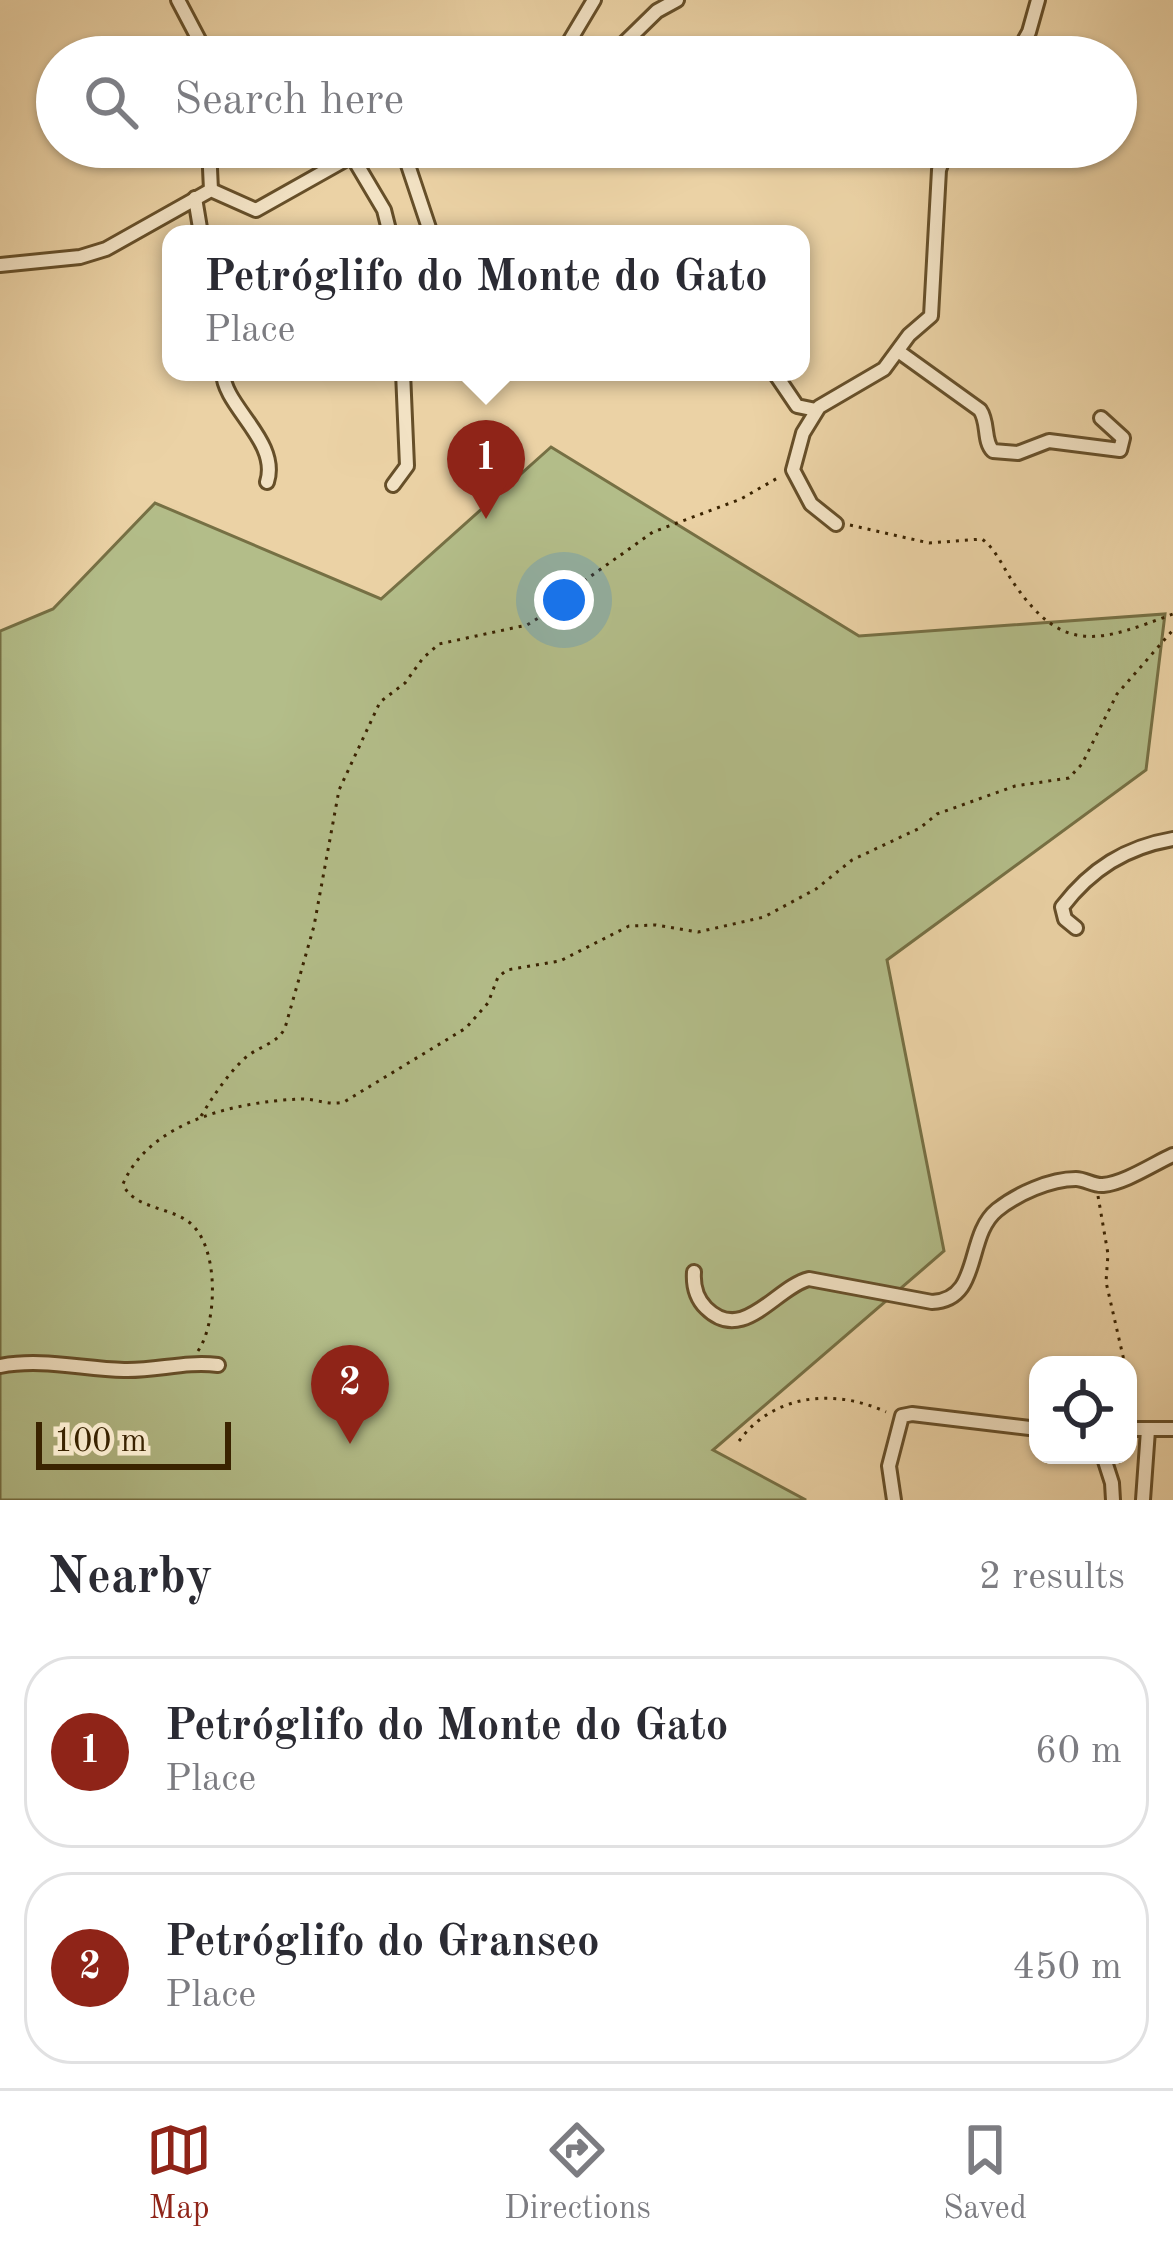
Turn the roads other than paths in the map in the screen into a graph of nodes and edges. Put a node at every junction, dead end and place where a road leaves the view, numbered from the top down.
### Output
1 (178, 0) edge
2 (594, 0) edge
3 (677, 0) edge
4 (1038, 0) edge
5 (197, 36) edge
6 (573, 36) edge
7 (635, 36) edge
8 (1027, 36) edge
9 (209, 168) edge
10 (331, 168) edge
11 (359, 168) edge
12 (409, 168) edge
13 (940, 168) edge
14 (211, 190) junction
15 (195, 198) junction
16 (200, 225) edge
17 (388, 225) edge
18 (428, 225) edge
19 (0, 265) edge
20 (898, 351) junction
21 (223, 381) edge
22 (403, 381) edge
23 (780, 381) edge
24 (816, 410) junction
25 (1101, 418) dead end
26 (267, 482) dead end
27 (393, 485) dead end
28 (836, 524) road end
29 (1173, 838) edge
30 (1076, 928) dead end
31 (1173, 1156) edge
32 (694, 1272) dead end
33 (218, 1365) dead end
34 (0, 1366) edge
35 (1029, 1428) edge
36 (1173, 1429) edge
37 (1138, 1430) edge
38 (1105, 1464) edge
39 (894, 1500) edge
40 (1113, 1500) edge
41 (1143, 1500) edge

1 - 5 street
2 - 6 street
3 - 7 street
4 - 8 street
9 - 14 street
10 - 14 street
11 - 17 street
12 - 18 street
13 - 20 street
14 - 15 street
15 - 16 street
15 - 19 street
20 - 24 street
20 - 25 street
21 - 26 street
22 - 27 street
23 - 24 street
24 - 28 street
29 - 30 street
31 - 32 street
33 - 34 street
35 - 39 street
36 - 37 street
37 - 41 street
38 - 40 street

